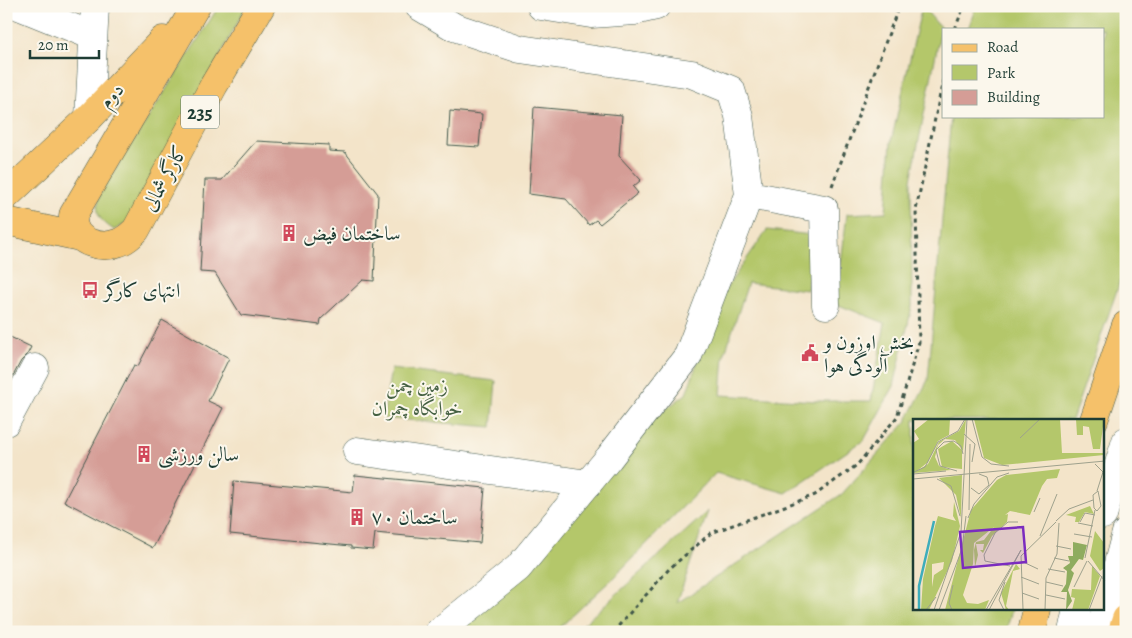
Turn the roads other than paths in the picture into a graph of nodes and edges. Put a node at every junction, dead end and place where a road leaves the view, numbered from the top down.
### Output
1 (19, 6) edge
2 (95, 6) edge
3 (195, 6) edge
4 (260, 6) edge
5 (419, 6) edge
6 (541, 6) edge
7 (656, 6) edge
8 (93, 36) junction
9 (89, 118) junction
10 (749, 195) junction
11 (6, 196) edge
12 (6, 221) edge
13 (80, 237) junction
14 (826, 305) dead end
15 (1126, 325) edge
16 (35, 368) dead end
17 (1094, 419) edge
18 (6, 422) edge
19 (1126, 441) edge
20 (357, 451) dead end
21 (588, 484) junction
22 (1104, 512) edge
23 (1126, 533) edge
24 (1036, 610) edge
25 (1077, 610) edge
26 (1126, 619) edge
27 (439, 632) edge
28 (1032, 632) edge
29 (1072, 632) edge
30 (1100, 632) edge
31 (1122, 632) edge

1 - 8 street
2 - 8 street, دوم
3 - 9 main road, دوم
3 - 13 main road
4 - 13 main road, کارگر شمالی / 235
5 - 10 street
6 - 7 street
8 - 9 street, دوم
9 - 11 main road, دوم
10 - 14 street
10 - 21 street
12 - 13 main road
15 - 17 main road
16 - 18 street
19 - 22 street
20 - 21 street
21 - 27 street
23 - 30 street
24 - 28 main road
25 - 29 street
26 - 31 main road

